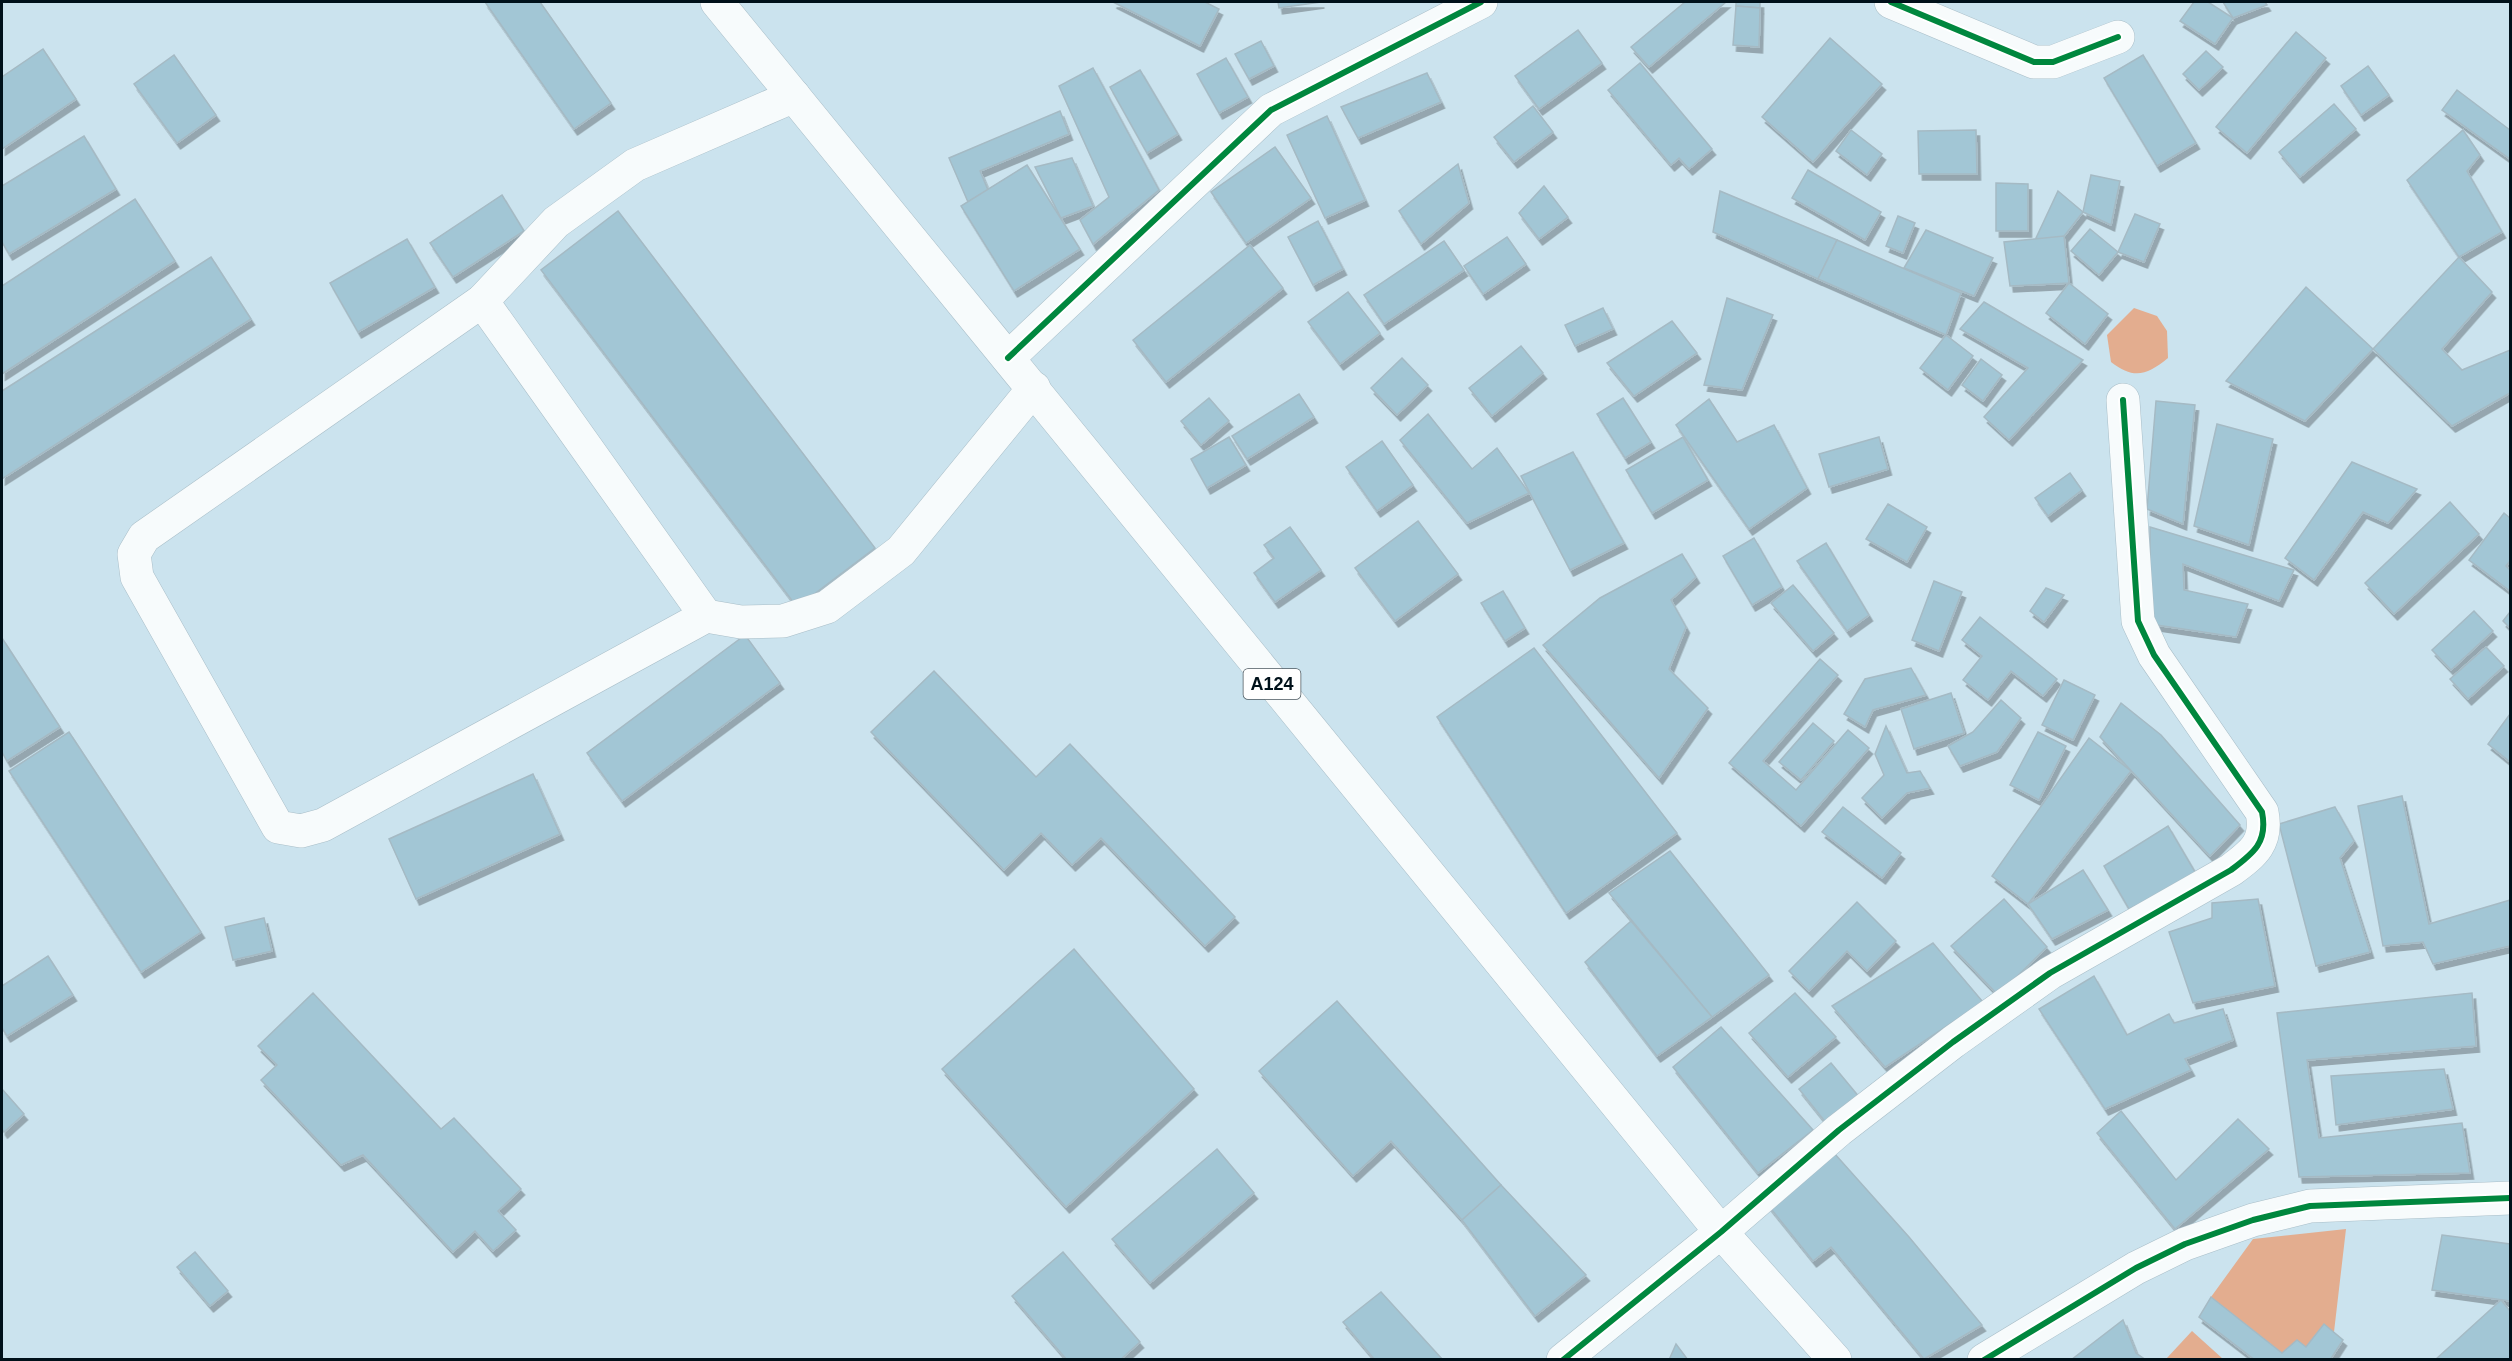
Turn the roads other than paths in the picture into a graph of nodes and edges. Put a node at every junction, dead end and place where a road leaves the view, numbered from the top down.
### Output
1 (717, 2) edge
2 (1481, 2) edge
3 (1892, 2) edge
4 (2118, 37) dead end
5 (794, 96) junction
6 (482, 300) junction
7 (1008, 358) junction
8 (1034, 388) junction
9 (2123, 400) dead end
10 (705, 616) junction
11 (2511, 1198) edge
12 (1721, 1232) junction
13 (1563, 1359) edge
14 (1834, 1359) edge
15 (1984, 1359) edge

1 - 5 main road, A124
2 - 7 main road
3 - 4 main road
5 - 6 main road
5 - 7 main road, A124
6 - 10 main road
6 - 10 main road
7 - 8 main road, A124
8 - 10 main road
8 - 12 main road, A124
9 - 12 main road
11 - 15 main road
12 - 13 main road
12 - 14 main road, A124

